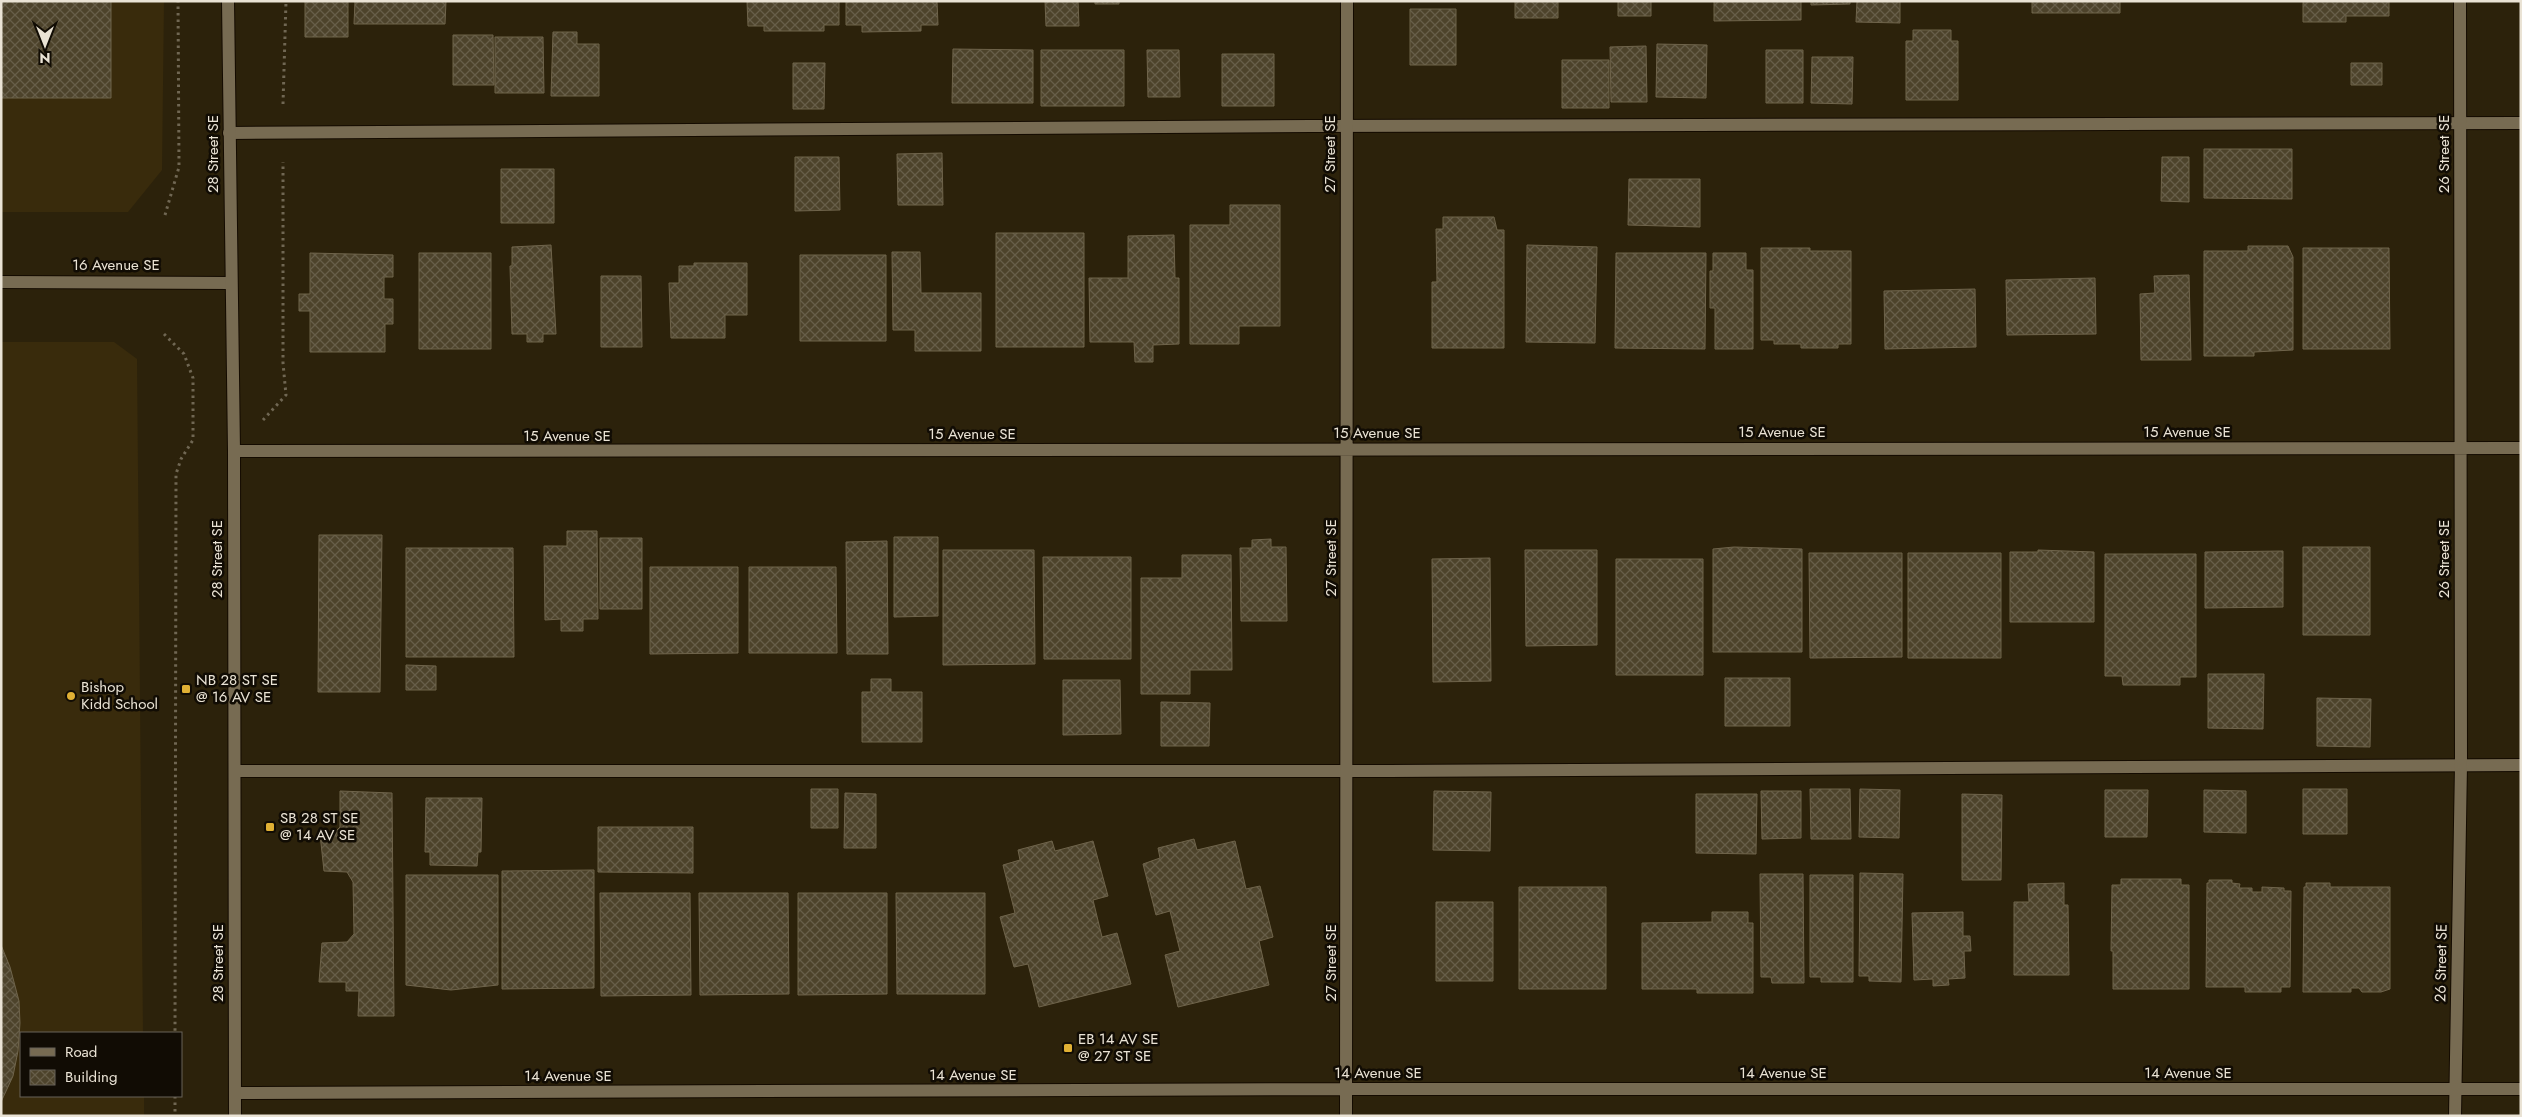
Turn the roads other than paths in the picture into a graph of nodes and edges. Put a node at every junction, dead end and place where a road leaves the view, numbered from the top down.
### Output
1 (228, 1) edge
2 (1347, 1) edge
3 (2460, 1) edge
4 (2521, 123) edge
5 (2460, 124) junction
6 (1346, 126) junction
7 (229, 133) junction
8 (1, 282) edge
9 (231, 284) junction
10 (2460, 448) junction
11 (2521, 448) edge
12 (1348, 449) junction
13 (234, 451) junction
14 (2461, 765) junction
15 (2521, 765) edge
16 (235, 771) junction
17 (1347, 771) junction
18 (1346, 1089) junction
19 (2456, 1089) junction
20 (2521, 1089) edge
21 (235, 1094) junction
22 (235, 1116) edge
23 (1346, 1116) edge
24 (2456, 1116) edge

1 - 7 street, 28 Street SE
2 - 6 street, 27 Street SE
3 - 5 street, 26 Street SE
4 - 5 street
5 - 6 street
5 - 10 street, 26 Street SE
6 - 7 street
6 - 12 street, 27 Street SE
7 - 9 street, 28 Street SE
8 - 9 street, 16 Avenue SE
9 - 13 street, 28 Street SE
10 - 11 street, 15 Avenue SE
10 - 12 street, 15 Avenue SE
10 - 14 street, 26 Street SE
12 - 13 street, 15 Avenue SE
12 - 17 street, 27 Street SE
13 - 16 street, 28 Street SE
14 - 15 street
14 - 17 street
14 - 19 street, 26 Street SE
16 - 17 street
16 - 21 street, 28 Street SE
17 - 18 street, 27 Street SE
18 - 19 street, 14 Avenue SE
18 - 21 street, 14 Avenue SE
18 - 23 street, 27 Street SE
19 - 20 street, 14 Avenue SE
19 - 24 street, 26 Street SE
21 - 22 street, 28 Street SE

